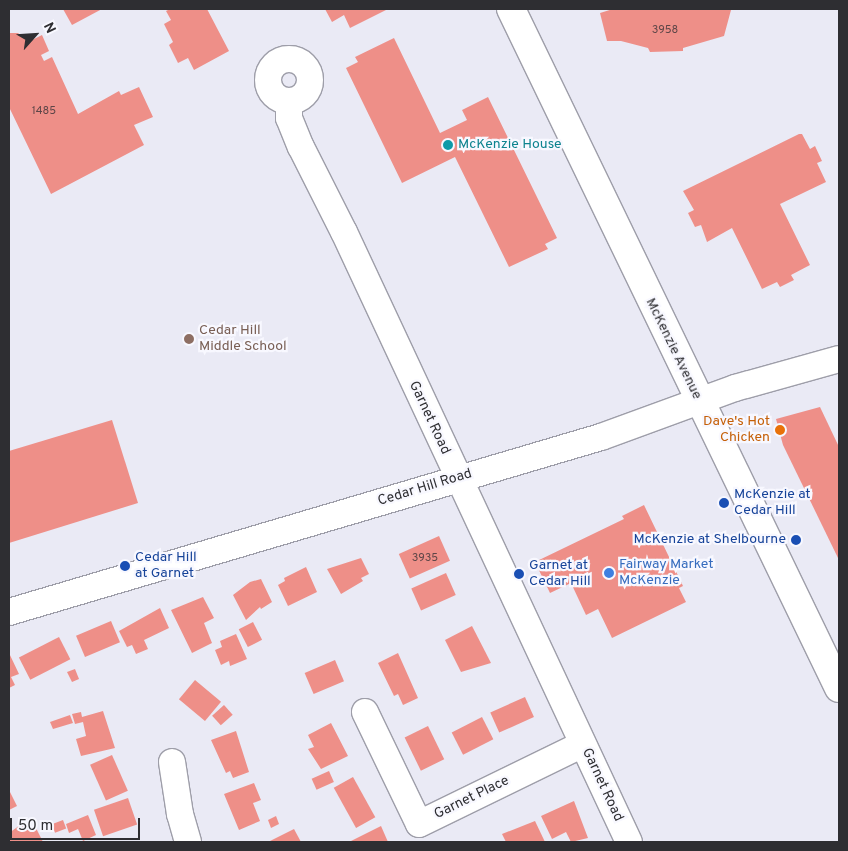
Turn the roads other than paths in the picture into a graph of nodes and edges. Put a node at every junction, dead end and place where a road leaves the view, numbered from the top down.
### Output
1 (511, 9) edge
2 (289, 101) dead end
3 (839, 359) edge
4 (699, 402) junction
5 (457, 479) junction
6 (9, 612) edge
7 (839, 688) edge
8 (364, 712) dead end
9 (583, 744) junction
10 (172, 762) dead end
11 (188, 842) edge
12 (629, 842) edge

1 - 4 main road, McKenzie Avenue
2 - 5 street, Garnet Road
3 - 4 street, Cedar Hill Road
4 - 5 street, Cedar Hill Road
4 - 7 main road, McKenzie Avenue
5 - 6 street, Cedar Hill Road
5 - 9 street, Garnet Road
8 - 9 street, Garnet Place
9 - 12 street, Garnet Road
10 - 11 street

